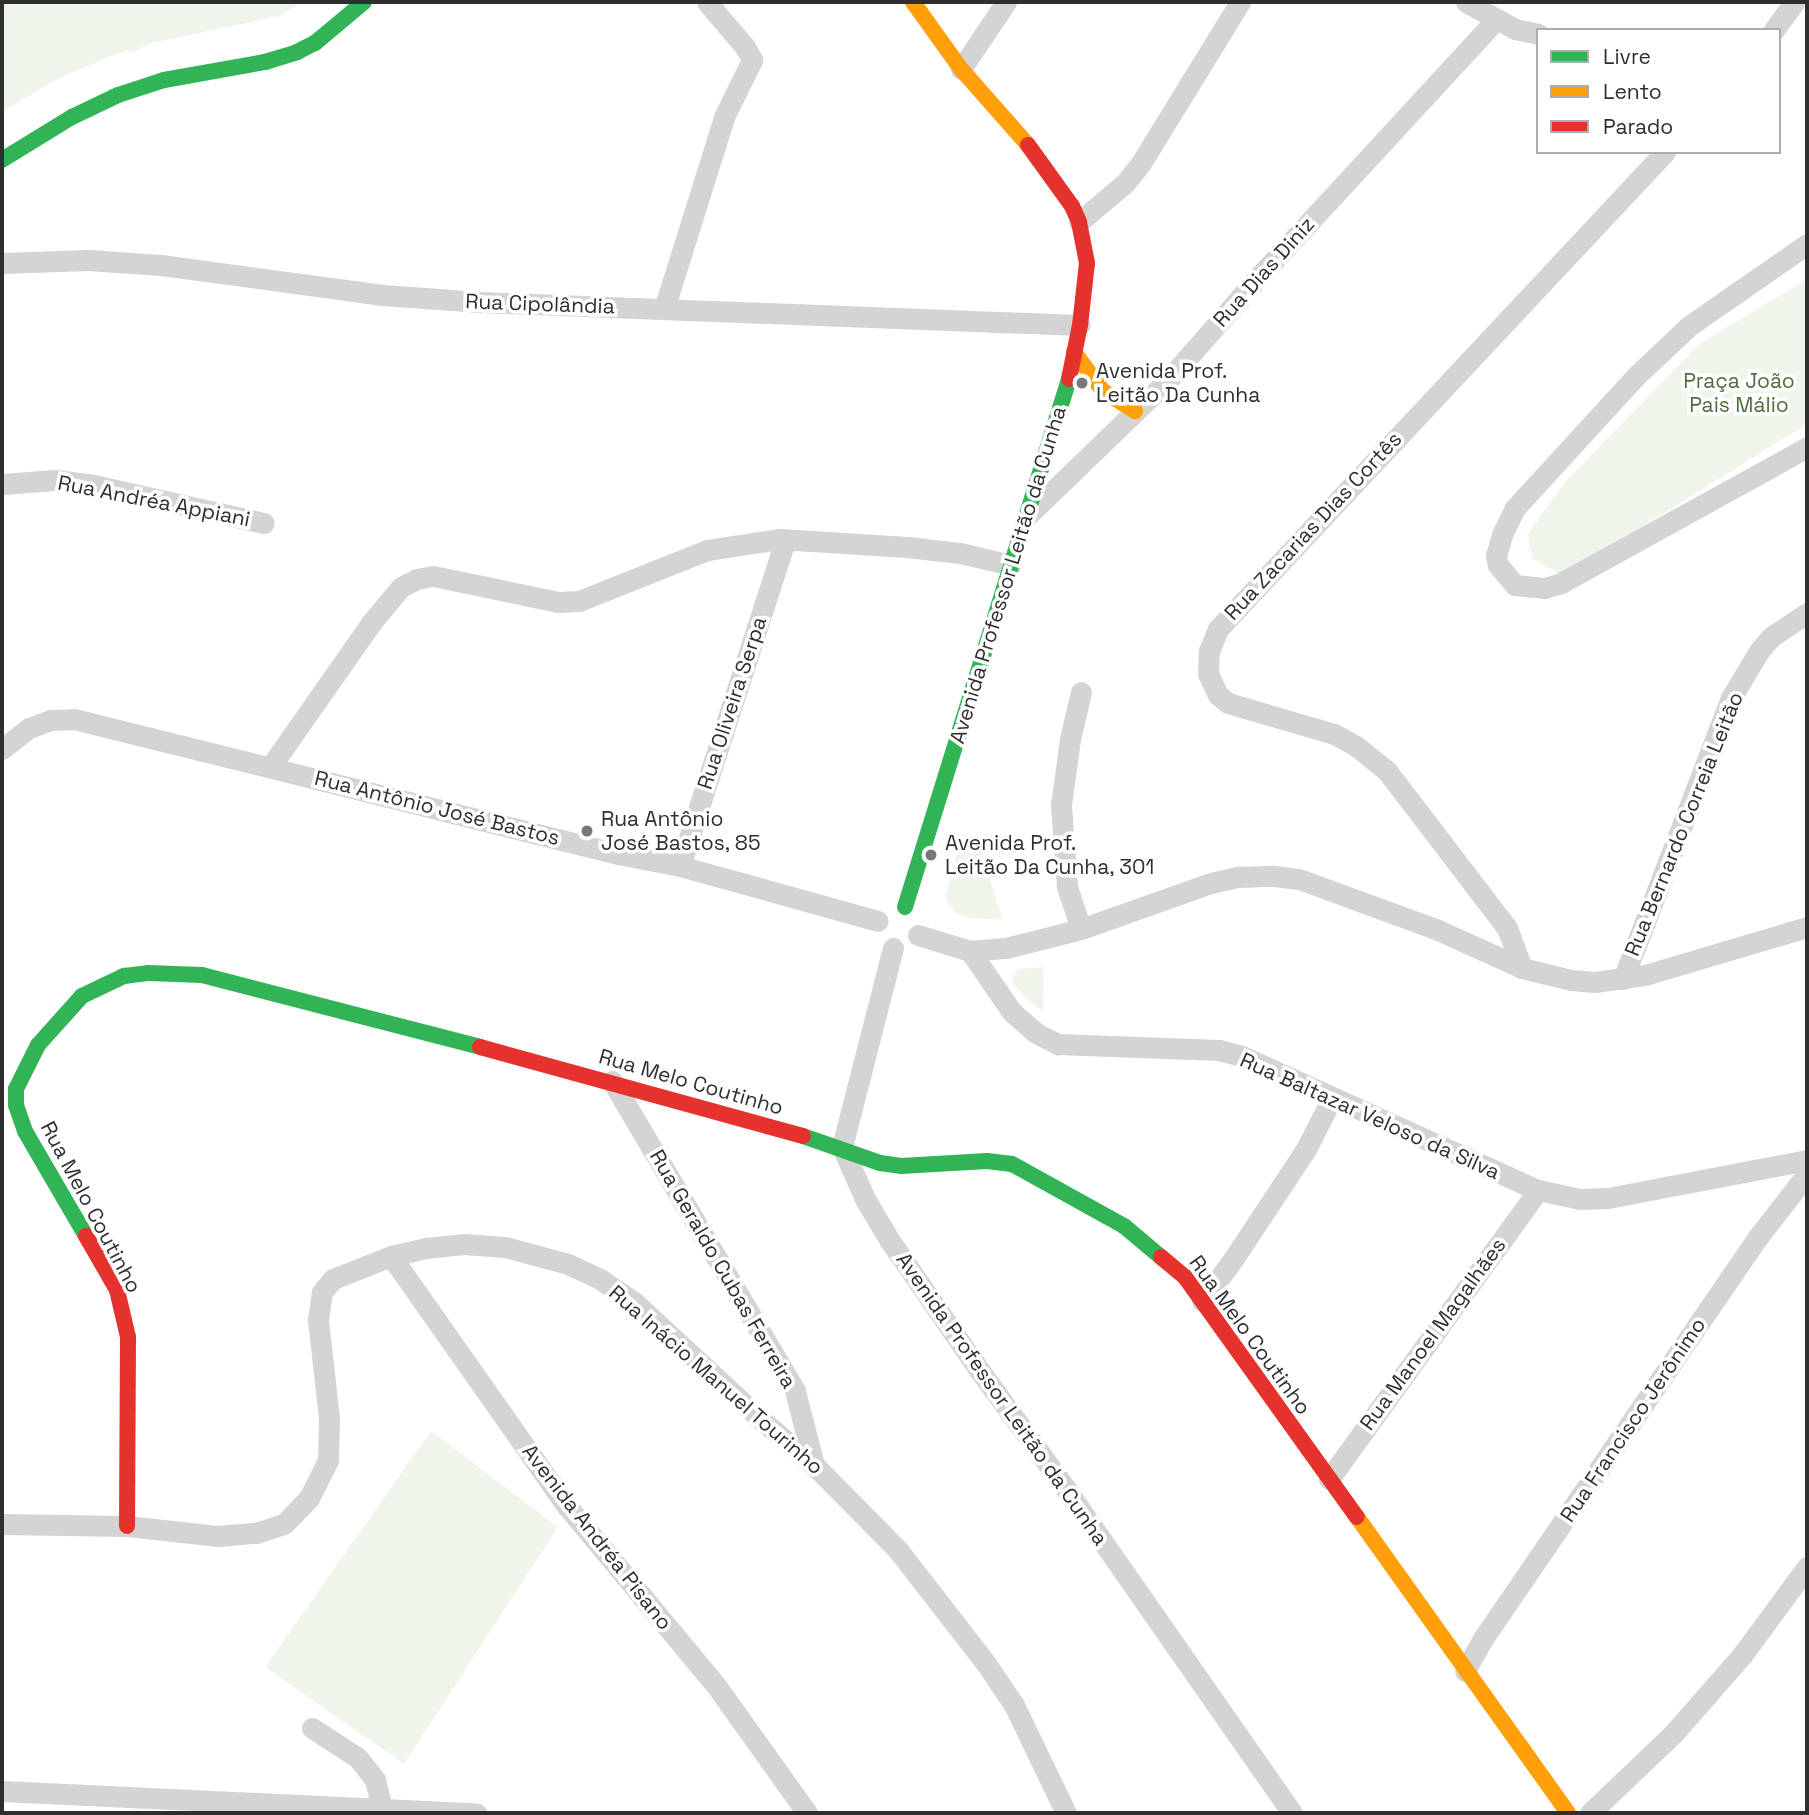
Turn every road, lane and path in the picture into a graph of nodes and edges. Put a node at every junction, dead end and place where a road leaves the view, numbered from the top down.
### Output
1 (364, 2) edge
2 (707, 2) edge
3 (913, 2) edge
4 (1006, 2) edge
5 (1240, 2) edge
6 (1466, 2) edge
7 (1794, 2) edge
8 (1496, 19) junction
9 (1775, 28) edge
10 (1536, 34) edge
11 (961, 69) junction
12 (1663, 154) edge
13 (2, 160) edge
14 (1079, 222) junction
15 (1807, 244) edge
16 (2, 264) edge
17 (664, 309) junction
18 (1080, 324) junction
19 (1074, 352) junction
20 (1135, 411) junction
21 (1807, 447) edge
22 (2, 484) edge
23 (1025, 518) junction
24 (264, 523) dead end
25 (785, 540) junction
26 (1011, 565) junction
27 (1807, 613) edge
28 (1082, 692) dead end
29 (2, 749) edge
30 (271, 766) junction
31 (680, 866) junction
32 (905, 907) junction
33 (877, 920) junction
34 (1807, 927) edge
35 (1081, 929) junction
36 (918, 935) junction
37 (893, 948) junction
38 (970, 951) junction
39 (1522, 968) junction
40 (1623, 979) junction
41 (612, 1081) junction
42 (1332, 1098) junction
43 (842, 1147) junction
44 (1807, 1160) edge
45 (1807, 1174) edge
46 (1538, 1190) junction
47 (391, 1256) junction
48 (1202, 1301) junction
49 (814, 1465) junction
50 (1329, 1479) junction
51 (2, 1524) edge
52 (127, 1526) junction
53 (1807, 1567) edge
54 (1465, 1671) junction
55 (312, 1728) dead end
56 (2, 1791) edge
57 (382, 1808) junction
58 (476, 1813) edge
59 (807, 1813) edge
60 (1066, 1813) edge
61 (1292, 1813) edge
62 (1568, 1813) edge
63 (1590, 1813) edge

1 - 13 street
2 - 17 street
3 - 11 street, Avenida Professor Leitão da Cunha
4 - 11 street
5 - 14 street
6 - 8 street
7 - 9 street
8 - 10 street
8 - 20 street, Rua Dias Diniz
11 - 14 street, Avenida Professor Leitão da Cunha
12 - 39 street, Rua Zacarias Dias Cortês
14 - 18 street, Avenida Professor Leitão da Cunha
15 - 21 street
16 - 17 street, Rua Cipolândia
17 - 18 street, Rua Cipolândia
18 - 19 street, Avenida Professor Leitão da Cunha
19 - 20 street
19 - 23 street, Avenida Professor Leitão da Cunha
20 - 23 street, Rua Dias Diniz
22 - 24 street, Rua Andréa Appiani
23 - 26 street, Avenida Professor Leitão da Cunha
25 - 26 street
25 - 30 street
25 - 31 street, Rua Oliveira Serpa
26 - 32 street, Avenida Professor Leitão da Cunha
27 - 40 street, Rua Bernardo Correia Leitão
28 - 35 street
29 - 30 street, Rua Antônio José Bastos
30 - 31 street, Rua Antônio José Bastos
31 - 33 street, Rua Antônio José Bastos
32 - 33 street
32 - 36 street
33 - 37 street
34 - 40 street
35 - 38 street
35 - 39 street
36 - 37 street
36 - 38 street
37 - 43 street
38 - 42 street, Rua Baltazar Veloso da Silva
39 - 40 street
41 - 43 street, Rua Melo Coutinho
41 - 49 street, Rua Geraldo Cubas Ferreira
41 - 52 street, Rua Melo Coutinho
42 - 46 street, Rua Baltazar Veloso da Silva
42 - 48 street
43 - 48 street, Rua Melo Coutinho
43 - 61 street, Avenida Professor Leitão da Cunha
44 - 46 street, Rua Baltazar Veloso da Silva
45 - 54 street, Rua Francisco Jerônimo
46 - 50 street, Rua Manoel Magalhães
47 - 49 street, Rua Inácio Manuel Tourinho
47 - 52 street, Rua Inácio Manuel Tourinho
47 - 59 street, Avenida Andréa Pisano
48 - 50 street, Rua Melo Coutinho
49 - 60 street, Rua Inácio Manuel Tourinho
50 - 54 street, Rua Melo Coutinho
51 - 52 street, Rua Inácio Manuel Tourinho
53 - 63 street
54 - 62 street, Rua Melo Coutinho
55 - 57 street
56 - 57 street
57 - 58 street

